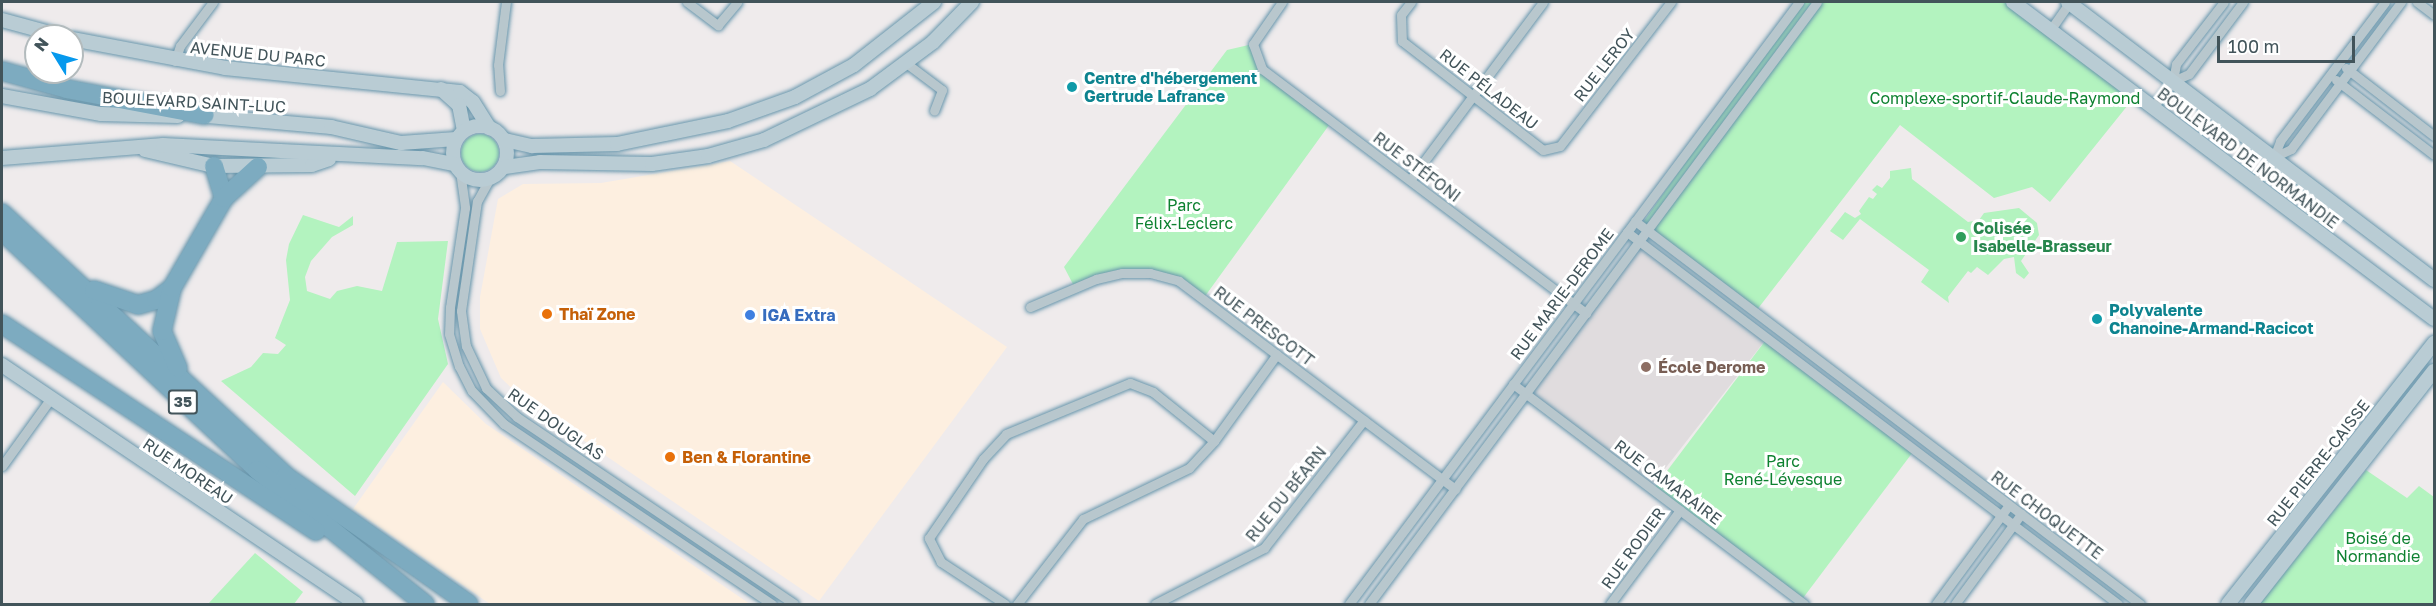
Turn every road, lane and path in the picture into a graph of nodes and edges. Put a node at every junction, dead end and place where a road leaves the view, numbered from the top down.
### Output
1 (213, 2) edge
2 (506, 2) edge
3 (687, 2) edge
4 (737, 2) edge
5 (934, 2) edge
6 (972, 2) edge
7 (1282, 2) edge
8 (1411, 2) edge
9 (1542, 2) edge
10 (1671, 2) edge
11 (1798, 2) edge
12 (1817, 2) edge
13 (2013, 2) edge
14 (2070, 2) edge
15 (2224, 2) edge
16 (2243, 2) edge
17 (2385, 2) edge
18 (2401, 2) edge
19 (2417, 2) edge
20 (2434, 15) edge
21 (2, 20) edge
22 (24, 26) edge
23 (2051, 29) junction
24 (84, 42) edge
25 (175, 61) junction
26 (906, 63) junction
27 (2339, 63) junction
28 (2, 70) edge
29 (2350, 72) junction
30 (2330, 75) junction
31 (2173, 81) junction
32 (2341, 84) junction
33 (441, 89) junction
34 (500, 91) dead end
35 (2, 96) edge
36 (1473, 96) junction
37 (2153, 107) junction
38 (934, 111) dead end
39 (205, 115) junction
40 (489, 128) junction
41 (460, 135) junction
42 (2434, 136) edge
43 (505, 140) junction
44 (131, 146) junction
45 (1560, 146) joint
46 (2424, 147) junction
47 (2434, 155) edge
48 (336, 157) junction
49 (2274, 157) junction
50 (3, 158) edge
51 (214, 166) junction
52 (505, 166) junction
53 (258, 167) junction
54 (457, 167) junction
55 (490, 178) junction
56 (1410, 180) junction
57 (2254, 183) junction
58 (224, 198) junction
59 (2, 213) edge
60 (1635, 221) junction
61 (2, 231) edge
62 (1647, 231) junction
63 (1627, 232) junction
64 (1639, 242) junction
65 (2434, 280) edge
66 (83, 285) junction
67 (172, 288) junction
68 (1573, 303) junction
69 (1030, 308) dead end
70 (1586, 313) junction
71 (2434, 319) edge
72 (2, 324) edge
73 (2434, 343) edge
74 (1277, 354) junction
75 (1820, 361) junction
76 (2, 365) edge
77 (2434, 371) edge
78 (1811, 372) junction
79 (2403, 382) junction
80 (1513, 384) junction
81 (187, 385) junction
82 (2417, 393) junction
83 (1526, 394) junction
84 (51, 398) junction
85 (2380, 412) junction
86 (1364, 420) junction
87 (2394, 423) junction
88 (1214, 441) junction
89 (1936, 449) junction
90 (2345, 456) junction
91 (1926, 461) junction
92 (2, 466) edge
93 (2358, 468) junction
94 (1443, 479) junction
95 (1455, 489) junction
96 (2009, 505) junction
97 (2305, 507) junction
98 (1680, 510) junction
99 (2021, 514) junction
100 (2001, 518) junction
101 (2319, 518) junction
102 (2012, 525) junction
103 (372, 564) junction
104 (356, 604) edge
105 (425, 604) edge
106 (469, 604) edge
107 (772, 604) edge
108 (794, 604) edge
109 (1005, 604) edge
110 (1017, 604) edge
111 (1155, 604) edge
112 (1349, 604) edge
113 (1369, 604) edge
114 (1610, 604) edge
115 (1804, 604) edge
116 (1936, 604) edge
117 (1955, 604) edge
118 (2118, 604) edge
119 (2140, 604) edge
120 (2228, 604) edge
121 (2251, 604) edge

1 - 25 street
2 - 34 street
3 - 4 street
5 - 43 street
6 - 26 street
7 - 56 street, RUE STÉFONI
8 - 36 street, RUE PÉLADEAU
9 - 36 street
10 - 45 street, RUE LEROY
11 - 60 street, RUE MARIE-DEROME
12 - 62 street, RUE MARIE-DEROME
13 - 23 street, BOULEVARD DE NORMANDIE
14 - 23 street
14 - 31 street, BOULEVARD DE NORMANDIE
15 - 31 street
16 - 31 street
17 - 27 street
18 - 29 street
19 - 20 street
21 - 22 street
23 - 37 street, BOULEVARD DE NORMANDIE
24 - 25 street, AVENUE DU PARC
25 - 33 street, AVENUE DU PARC
26 - 38 street
26 - 52 street
27 - 29 street
27 - 30 street
28 - 39 highway
29 - 32 street
29 - 42 street
30 - 32 street
30 - 49 street
31 - 37 street
31 - 49 street, BOULEVARD DE NORMANDIE
32 - 46 street
32 - 49 street
33 - 40 street, AVENUE DU PARC
33 - 41 street
35 - 39 street, BOULEVARD SAINT-LUC
36 - 45 street, RUE PÉLADEAU
36 - 56 street
37 - 57 street, BOULEVARD DE NORMANDIE
39 - 41 street, BOULEVARD SAINT-LUC
40 - 41 street
40 - 43 street
41 - 54 street
42 - 46 street
43 - 52 street
44 - 48 street
44 - 50 street
44 - 51 street
46 - 47 street
48 - 53 street
48 - 54 street
49 - 57 street
49 - 65 street, BOULEVARD DE NORMANDIE
51 - 53 street
51 - 58 highway
52 - 55 street
53 - 58 highway
54 - 55 street
54 - 107 street, RUE DOUGLAS
55 - 108 street, RUE DOUGLAS
56 - 68 street, RUE STÉFONI
57 - 71 street, BOULEVARD DE NORMANDIE
58 - 67 highway
59 - 66 highway, 35
60 - 62 street, RUE CHOQUETTE
60 - 63 street, RUE MARIE-DEROME
61 - 103 highway, 35
62 - 64 street, RUE MARIE-DEROME
62 - 75 street, RUE CHOQUETTE
63 - 64 street, RUE CHOQUETTE
63 - 68 street, RUE MARIE-DEROME
64 - 70 street, RUE MARIE-DEROME
64 - 78 street, RUE CHOQUETTE
66 - 67 highway
66 - 81 highway, 35
67 - 81 highway
68 - 70 street, RUE STÉFONI
68 - 80 street, RUE MARIE-DEROME
69 - 74 street, RUE PRESCOTT
70 - 83 street, RUE MARIE-DEROME
72 - 103 highway
73 - 79 street, RUE PIERRE-CAISSE
74 - 86 street, RUE PRESCOTT
74 - 88 street
75 - 78 street
75 - 89 street, RUE CHOQUETTE
76 - 84 street, RUE MOREAU
77 - 82 street
78 - 91 street, RUE CHOQUETTE
79 - 82 street
79 - 85 street, RUE PIERRE-CAISSE
80 - 83 street, RUE CAMARAIRE
80 - 94 street, RUE MARIE-DEROME
81 - 106 highway, 35
82 - 87 street
83 - 95 street, RUE MARIE-DEROME
83 - 98 street, RUE CAMARAIRE
84 - 92 street
84 - 104 street, RUE MOREAU
85 - 87 street
85 - 90 street, RUE PIERRE-CAISSE
86 - 94 street, RUE PRESCOTT
86 - 111 street, RUE DU BÉARN
87 - 93 street
88 - 109 street
88 - 110 street
89 - 91 street
89 - 96 street, RUE CHOQUETTE
90 - 93 street
90 - 97 street, RUE PIERRE-CAISSE
91 - 100 street, RUE CHOQUETTE
93 - 101 street
94 - 95 street, RUE PRESCOTT
94 - 112 street, RUE MARIE-DEROME
95 - 113 street, RUE MARIE-DEROME
96 - 99 street, RUE CHOQUETTE
96 - 100 street
97 - 101 street
97 - 120 street, RUE PIERRE-CAISSE
98 - 114 street, RUE RODIER
98 - 115 street, RUE CAMARAIRE
99 - 102 street
99 - 119 street, RUE CHOQUETTE
100 - 102 street, RUE CHOQUETTE
100 - 116 street
101 - 121 street
102 - 117 street
102 - 118 street, RUE CHOQUETTE
103 - 105 highway, 35

